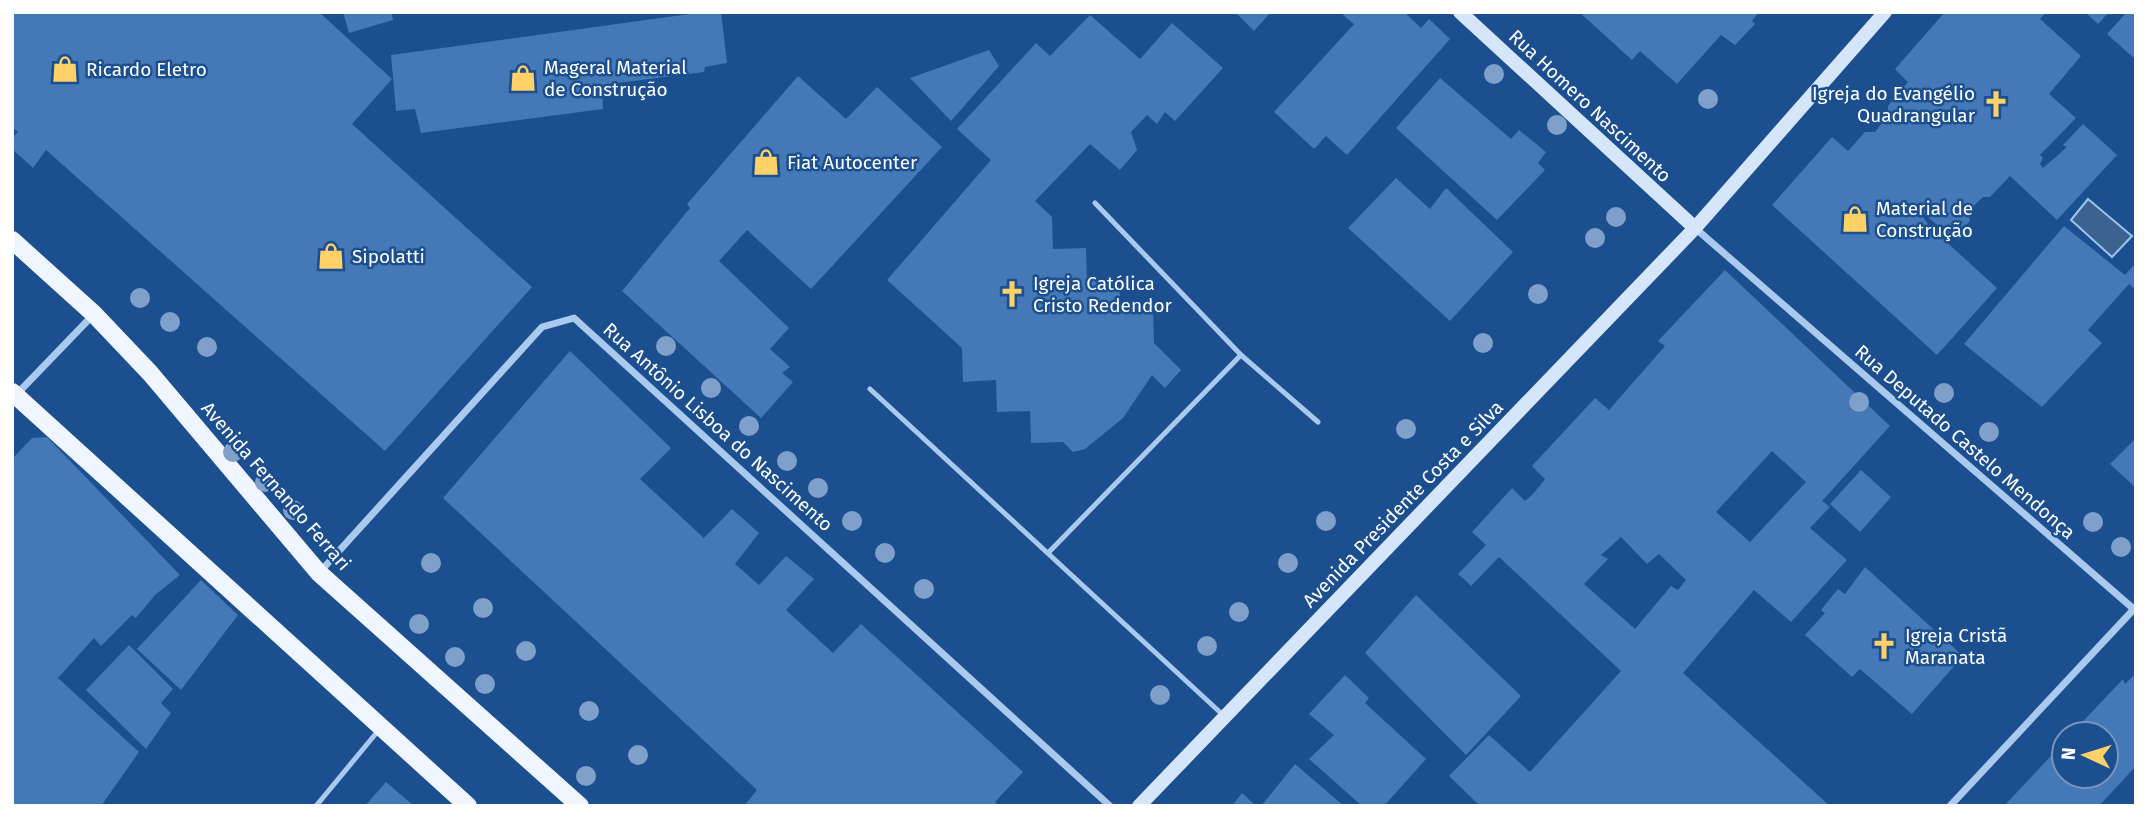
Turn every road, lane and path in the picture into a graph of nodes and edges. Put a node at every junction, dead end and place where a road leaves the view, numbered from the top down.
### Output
1 (1460, 12) edge
2 (1885, 12) edge
3 (1095, 203) dead end
4 (1695, 228) junction
5 (12, 240) edge
6 (93, 314) junction
7 (1241, 355) junction
8 (870, 389) dead end
9 (13, 395) edge
10 (1318, 422) dead end
11 (1048, 553) junction
12 (319, 573) junction
13 (2135, 610) edge
14 (1225, 717) junction
15 (380, 729) junction
16 (316, 806) edge
17 (468, 806) edge
18 (580, 806) edge
19 (1110, 806) edge
20 (1139, 806) edge
21 (1950, 806) edge

1 - 4 street, Rua Homero Nascimento
2 - 4 street, Avenida Presidente Costa e Silva
3 - 7 lane
4 - 13 street, Rua Deputado Castelo Mendonça
4 - 14 street, Avenida Presidente Costa e Silva
5 - 6 main road, Avenida Fernando Ferrari
6 - 9 street
6 - 12 main road, Avenida Fernando Ferrari
7 - 10 lane
7 - 11 lane
8 - 11 lane
9 - 15 main road
11 - 14 lane
12 - 18 main road, Avenida Fernando Ferrari
12 - 19 street, Rua Antônio Lisboa do Nascimento
13 - 21 street
14 - 20 street, Avenida Presidente Costa e Silva
15 - 16 lane
15 - 17 main road

